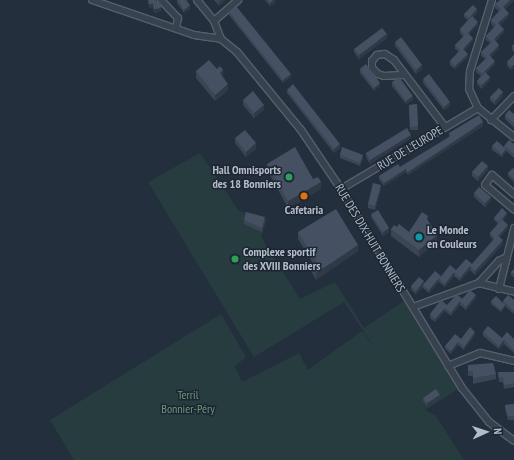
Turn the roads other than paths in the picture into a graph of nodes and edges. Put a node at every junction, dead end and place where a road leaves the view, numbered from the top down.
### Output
1 (92, 0) edge
2 (161, 0) edge
3 (198, 0) edge
4 (238, 0) edge
5 (492, 0) edge
6 (214, 21) junction
7 (176, 28) junction
8 (221, 39) junction
9 (404, 75) junction
10 (514, 96) edge
11 (478, 108) junction
12 (492, 120) junction
13 (445, 127) junction
14 (514, 137) edge
15 (341, 189) junction
16 (514, 194) edge
17 (514, 209) edge
18 (514, 228) edge
19 (507, 257) junction
20 (479, 283) junction
21 (499, 289) junction
22 (514, 292) edge
23 (413, 308) junction
24 (514, 361) edge
25 (448, 366) junction
26 (514, 441) edge

1 - 7 street
2 - 7 street
3 - 6 street, RUE DES DIX-HUIT BONNIERS
4 - 6 street
5 - 11 street
6 - 8 street, RUE DES DIX-HUIT BONNIERS
7 - 8 street
8 - 15 street, RUE DES DIX-HUIT BONNIERS
9 - 9 street
9 - 13 street
10 - 12 street
11 - 12 street
11 - 13 street, RUE DE L'EUROPE
12 - 14 street
13 - 15 street, RUE DE L'EUROPE
15 - 23 street, RUE DES DIX-HUIT BONNIERS
16 - 17 street
18 - 19 street
19 - 20 street
19 - 21 street
20 - 21 street
20 - 23 street
21 - 22 street
23 - 25 street, RUE DES DIX-HUIT BONNIERS
24 - 25 street
25 - 26 street, RUE DES DIX-HUIT BONNIERS

